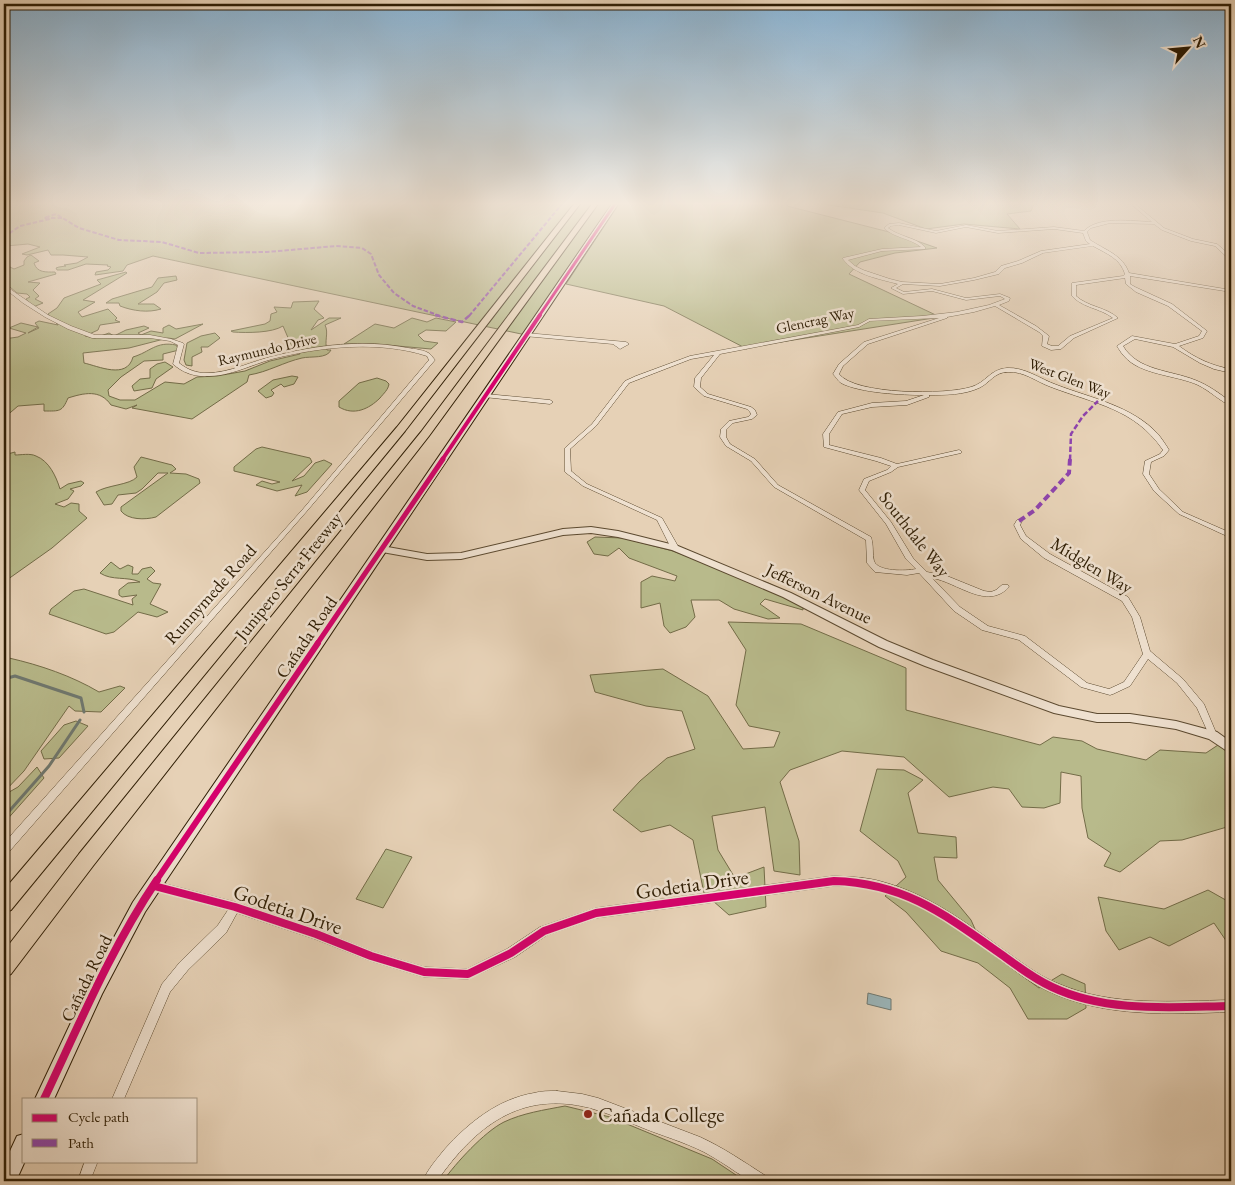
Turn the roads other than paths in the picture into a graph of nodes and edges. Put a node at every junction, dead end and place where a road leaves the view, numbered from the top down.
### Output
1 (534, 259) edge
2 (553, 259) edge
3 (577, 259) edge
4 (845, 259) edge
5 (1026, 259) edge
6 (1119, 259) edge
7 (1128, 274) junction
8 (902, 284) junction
9 (4, 286) edge
10 (1231, 291) edge
11 (996, 305) junction
12 (957, 314) junction
13 (526, 335) junction
14 (615, 344) dead end
15 (1175, 346) junction
16 (718, 352) junction
17 (429, 355) joint
18 (1231, 371) edge
19 (932, 394) junction
20 (486, 396) junction
21 (550, 402) dead end
22 (1231, 404) edge
23 (959, 452) dead end
24 (896, 466) junction
25 (1019, 522) dead end
26 (1231, 536) edge
27 (675, 548) junction
28 (382, 549) junction
29 (922, 572) junction
30 (1005, 587) dead end
31 (1148, 654) junction
32 (1213, 735) junction
33 (1231, 748) edge
34 (4, 850) edge
35 (154, 886) junction
36 (4, 904) edge
37 (235, 907) junction
38 (4, 967) edge
39 (1231, 1006) edge
40 (44, 1098) edge
41 (118, 1098) edge
42 (22, 1147) edge
43 (92, 1162) edge
44 (6, 1181) edge
45 (84, 1181) edge
46 (429, 1181) edge
47 (761, 1181) edge

1 - 36 highway, Junipero Serra Freeway
2 - 38 highway, Junipero Serra Freeway
3 - 13 main road, Cañada Road
4 - 8 street
5 - 8 street
6 - 7 street
7 - 10 street
7 - 11 street
7 - 15 street
8 - 11 street
9 - 17 street, Raymundo Drive
11 - 12 street, Glencrag Way
12 - 16 street, Glencrag Way
12 - 19 street, West Glen Way
13 - 14 street
13 - 20 main road, Cañada Road
15 - 18 street
15 - 22 street
16 - 27 street, Glencrag Way
16 - 29 street
17 - 34 street, Runnymede Road
19 - 24 street, Southdale Way
19 - 26 street, West Glen Way
20 - 21 street
20 - 28 main road, Cañada Road
23 - 24 street
24 - 29 street, Southdale Way
25 - 31 street, Midglen Way
27 - 28 street, Jefferson Avenue
27 - 32 street, Jefferson Avenue
28 - 35 main road, Cañada Road
29 - 30 street
29 - 31 street, Southdale Way
31 - 32 street
32 - 33 street, Jefferson Avenue
35 - 37 street, Godetia Drive
35 - 40 main road, Cañada Road
37 - 39 street, Godetia Drive
37 - 41 street
42 - 44 main road
43 - 45 street
46 - 47 street

